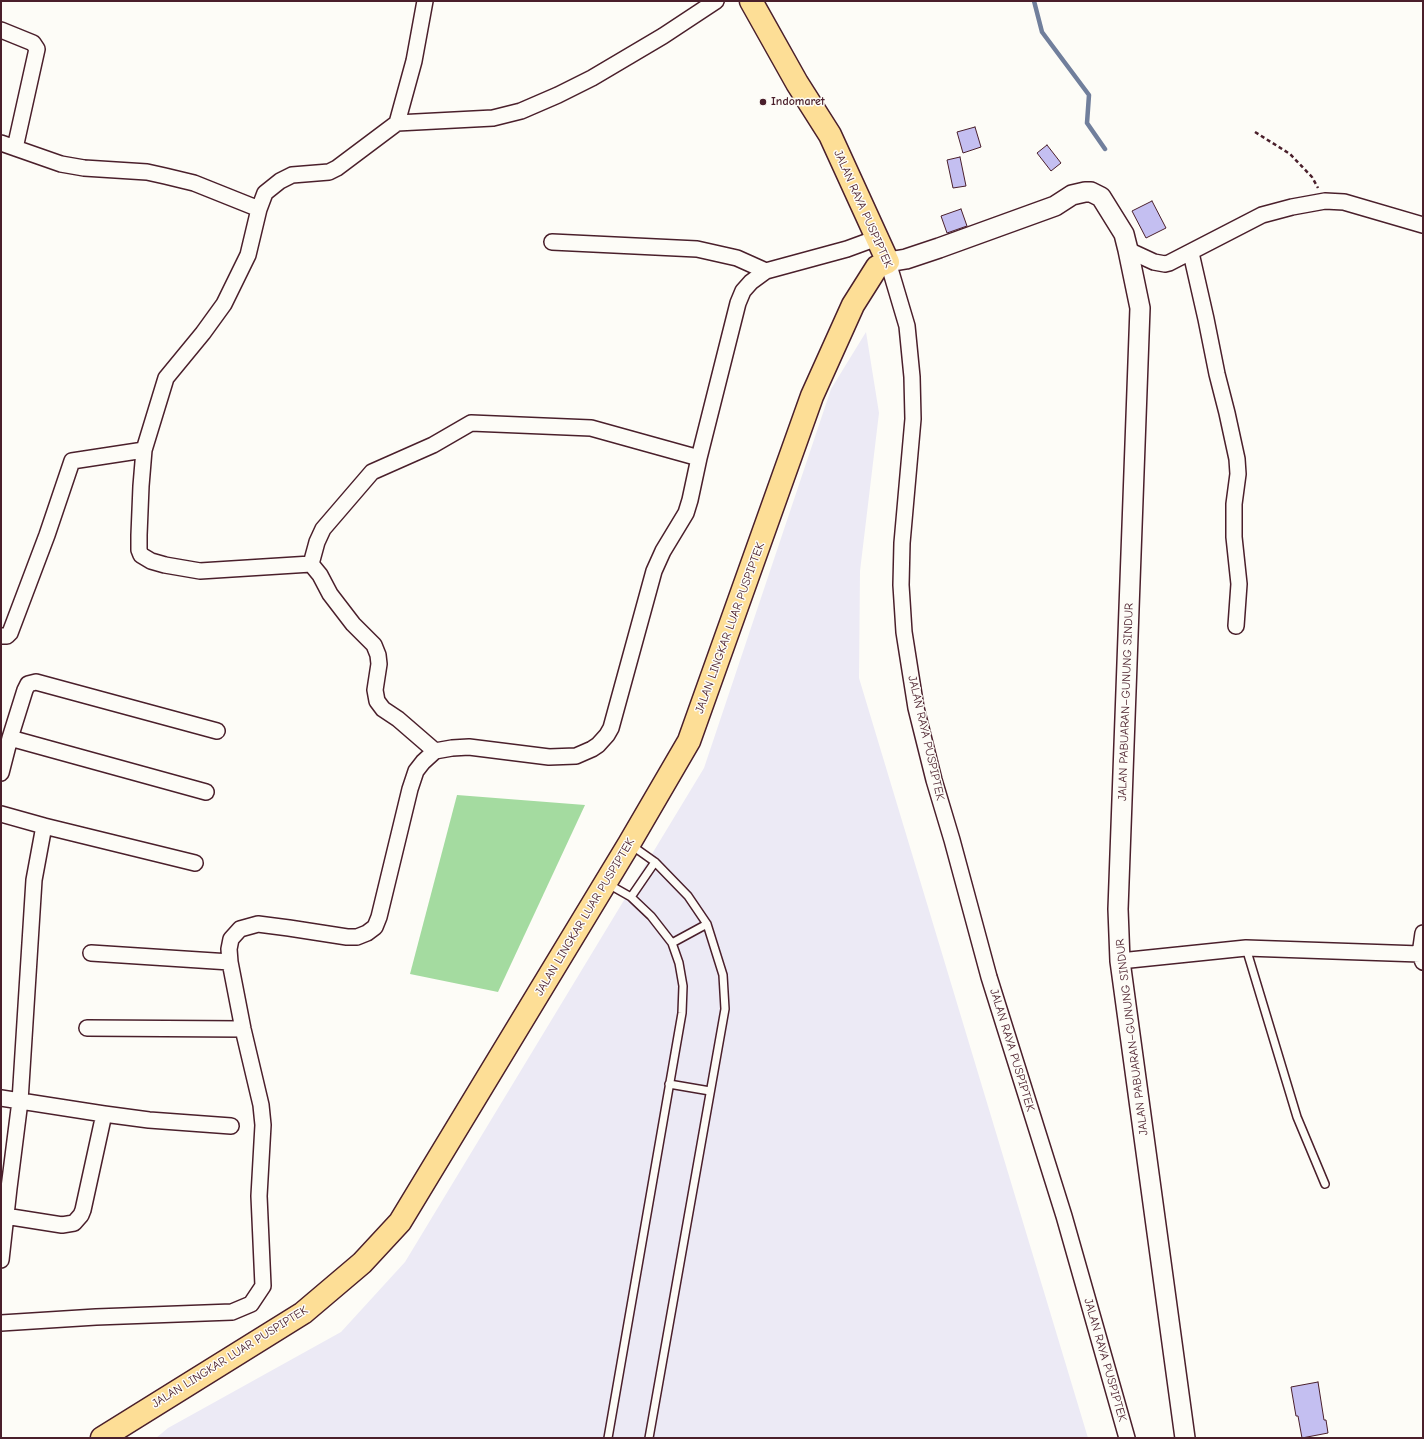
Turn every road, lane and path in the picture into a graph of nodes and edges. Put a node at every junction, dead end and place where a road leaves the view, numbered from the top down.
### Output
1 (425, 1) edge
2 (716, 1) edge
3 (751, 1) edge
4 (1, 30) edge
5 (397, 123) junction
6 (1255, 132) dead end
7 (8, 145) edge
8 (1325, 201) junction
9 (259, 209) junction
10 (1423, 224) edge
11 (877, 238) junction
12 (552, 242) dead end
13 (1128, 250) junction
14 (1191, 253) junction
15 (888, 262) junction
16 (766, 271) junction
17 (144, 450) junction
18 (699, 458) junction
19 (311, 564) junction
20 (1236, 626) dead end
21 (1, 636) edge
22 (217, 730) dead end
23 (10, 738) junction
24 (435, 751) junction
25 (1, 773) edge
26 (206, 792) dead end
27 (1, 814) edge
28 (44, 826) junction
29 (629, 844) junction
30 (655, 862) junction
31 (195, 863) dead end
32 (605, 883) junction
33 (631, 896) junction
34 (707, 924) junction
35 (1423, 933) edge
36 (672, 943) junction
37 (1246, 948) junction
38 (91, 953) dead end
39 (1421, 958) edge
40 (1120, 961) junction
41 (230, 962) junction
42 (87, 1028) dead end
43 (243, 1029) junction
44 (669, 1084) junction
45 (710, 1091) junction
46 (1, 1098) edge
47 (20, 1102) junction
48 (104, 1114) junction
49 (231, 1126) dead end
50 (1325, 1184) dead end
51 (6, 1216) junction
52 (1, 1260) edge
53 (1, 1323) edge
54 (102, 1438) edge
55 (608, 1438) edge
56 (649, 1438) edge
57 (1127, 1438) edge
58 (1185, 1438) edge

1 - 5 street
2 - 5 street
3 - 11 main road, JALAN RAYA PUSPIPTEK
4 - 7 street
5 - 9 street
6 - 8 path
7 - 9 street
8 - 10 street
8 - 14 street
9 - 17 street
11 - 15 main road, JALAN RAYA PUSPIPTEK
11 - 16 street
12 - 16 street
13 - 14 street
13 - 15 street, JALAN PABUARAN–GUNUNG SINDUR
13 - 40 street, JALAN PABUARAN–GUNUNG SINDUR
14 - 20 street
15 - 29 main road, JALAN LINGKAR LUAR PUSPIPTEK
15 - 57 street, JALAN RAYA PUSPIPTEK
16 - 18 street
17 - 19 street
17 - 21 street
18 - 19 street
18 - 24 street
19 - 24 street
22 - 23 street
23 - 25 street
23 - 26 street
24 - 41 street
27 - 28 street
28 - 31 street
28 - 47 street
29 - 30 lane
29 - 32 main road, JALAN LINGKAR LUAR PUSPIPTEK
30 - 33 lane
30 - 34 lane
32 - 33 lane
32 - 54 main road, JALAN LINGKAR LUAR PUSPIPTEK
33 - 36 lane
34 - 36 lane
34 - 45 lane
35 - 39 street
36 - 44 lane
37 - 39 street
37 - 40 street
37 - 50 lane
38 - 41 street
40 - 58 street, JALAN PABUARAN–GUNUNG SINDUR
41 - 43 street
42 - 43 street
43 - 53 street
44 - 45 lane
44 - 55 lane
45 - 56 lane
46 - 47 street
47 - 48 street
47 - 51 street
48 - 49 street
48 - 51 street
51 - 52 street

